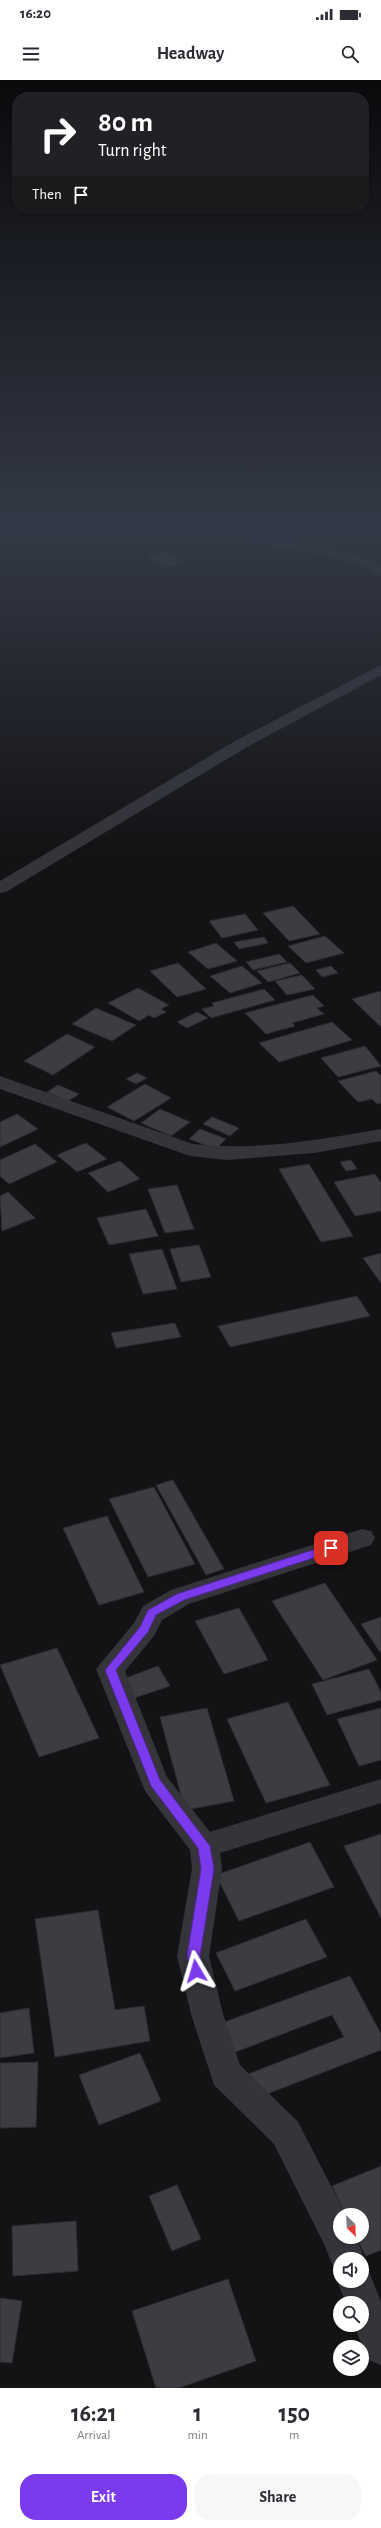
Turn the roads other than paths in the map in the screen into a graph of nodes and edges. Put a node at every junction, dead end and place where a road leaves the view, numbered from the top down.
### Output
1 (381, 668) edge
2 (0, 888) edge
3 (0, 1082) edge
4 (381, 1135) edge
5 (362, 1538) dead end
6 (381, 1791) edge
7 (204, 1846) junction
8 (344, 2252) edge
9 (358, 2288) edge
10 (381, 2347) edge

1 - 2 street
3 - 4 street
5 - 7 street
6 - 7 street
7 - 8 street
9 - 10 street

